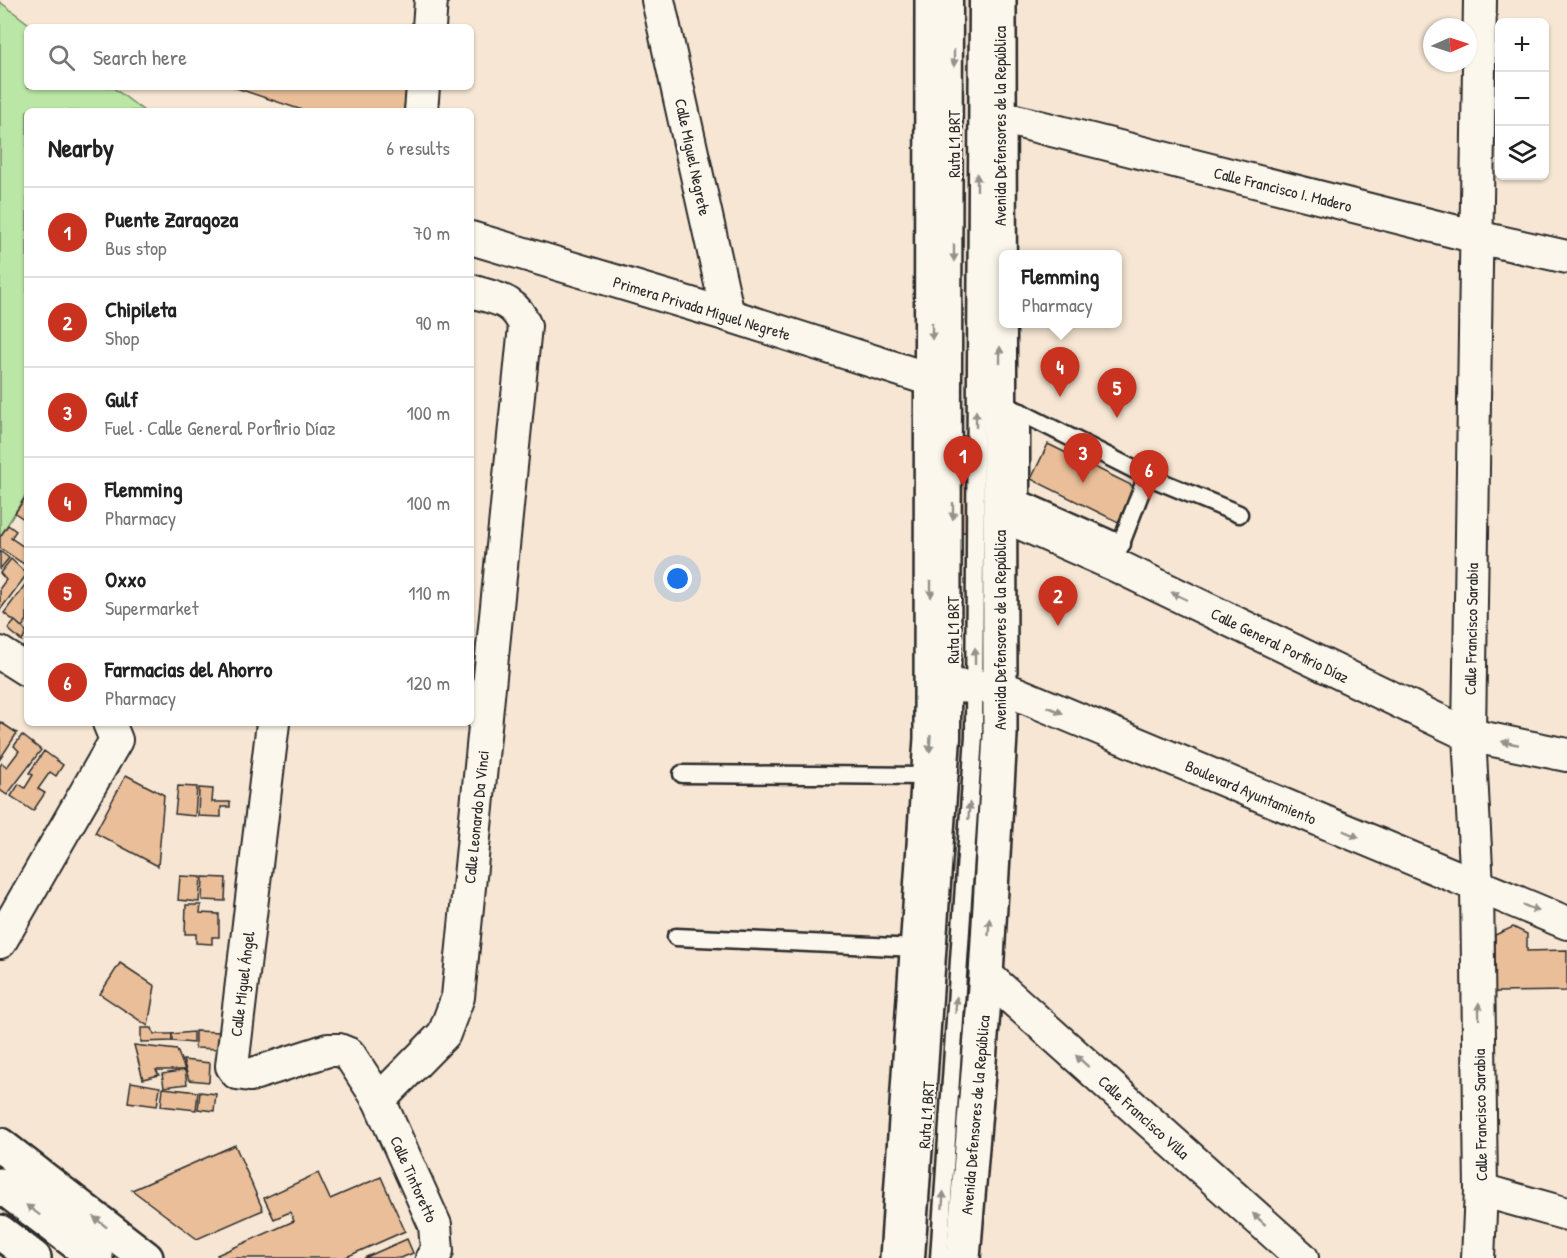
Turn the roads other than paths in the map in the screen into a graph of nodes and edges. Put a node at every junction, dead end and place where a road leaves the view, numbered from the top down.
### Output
1 (431, 0) edge
2 (658, 0) edge
3 (932, 0) edge
4 (954, 0) edge
5 (978, 0) edge
6 (999, 0) edge
7 (1480, 0) edge
8 (429, 24) edge
9 (423, 90) edge
10 (421, 108) edge
11 (1000, 117) junction
12 (1477, 237) junction
13 (474, 239) edge
14 (1005, 250) edge
15 (1567, 257) edge
16 (474, 292) edge
17 (728, 315) junction
18 (1008, 328) edge
19 (932, 380) junction
20 (1011, 407) junction
21 (1147, 476) junction
22 (1010, 507) junction
23 (1239, 514) dead end
24 (1117, 554) junction
25 (0, 653) edge
26 (24, 668) edge
27 (965, 686) junction
28 (110, 726) edge
29 (273, 726) edge
30 (1469, 735) junction
31 (1567, 755) edge
32 (682, 774) dead end
33 (928, 776) junction
34 (1477, 887) junction
35 (1567, 923) edge
36 (676, 937) dead end
37 (0, 942) edge
38 (917, 948) junction
39 (986, 975) junction
40 (379, 1100) junction
41 (0, 1145) edge
42 (0, 1185) edge
43 (1481, 1190) junction
44 (1567, 1214) edge
45 (0, 1232) edge
46 (34, 1258) edge
47 (96, 1258) edge
48 (146, 1258) edge
49 (432, 1258) edge
50 (897, 1258) edge
51 (916, 1258) edge
52 (939, 1258) edge
53 (963, 1258) edge
54 (1302, 1258) edge
55 (1478, 1258) edge

1 - 8 street
2 - 17 street, Calle Miguel Negrete
3 -> 19 main road, Avenida Defensores de la República
4 -> 27 lane, Ruta L1 BRT
27 -> 5 lane, Ruta L1 BRT
6 - 11 main road, Avenida Defensores de la República
7 - 12 street, Calle Francisco Sarabia
9 - 10 street
11 - 12 street, Calle Francisco I. Madero
14 -> 11 main road, Avenida Defensores de la República
12 - 15 street, Calle Francisco I. Madero
12 - 30 street, Calle Francisco Sarabia
13 - 17 street, Primera Privada Miguel Negrete
16 - 40 street, Calle Leonardo Da Vinci
17 - 19 street, Primera Privada Miguel Negrete
20 -> 18 main road, Avenida Defensores de la República
19 -> 27 main road, Avenida Defensores de la República
20 - 21 lane
20 - 22 main road, Avenida Defensores de la República
21 - 23 lane
21 - 24 lane
22 - 24 street, Calle General Porfirio Díaz
22 - 27 main road, Avenida Defensores de la República
30 -> 24 street, Calle General Porfirio Díaz
25 - 26 street
27 -> 33 main road, Avenida Defensores de la República
27 -> 34 street, Boulevard Ayuntamiento
39 -> 27 main road, Avenida Defensores de la República
27 - 51 lane, Ruta L1 BRT
52 -> 27 lane, Ruta L1 BRT
28 - 37 street
29 - 40 street, Calle Miguel Ángel
31 -> 30 street, Calle General Porfirio Díaz
30 - 34 street, Calle Francisco Sarabia
32 - 33 lane
33 - 38 main road, Avenida Defensores de la República
34 -> 35 street, Boulevard Ayuntamiento
43 -> 34 street, Calle Francisco Sarabia
36 - 38 lane
38 - 50 main road, Avenida Defensores de la República
39 - 53 main road, Avenida Defensores de la República
54 -> 39 street, Calle Francisco Villa
40 - 49 street, Calle Tintoretto
48 -> 41 main road
47 -> 42 main road
43 - 44 street
43 - 55 street, Calle Francisco Sarabia
45 - 46 main road

